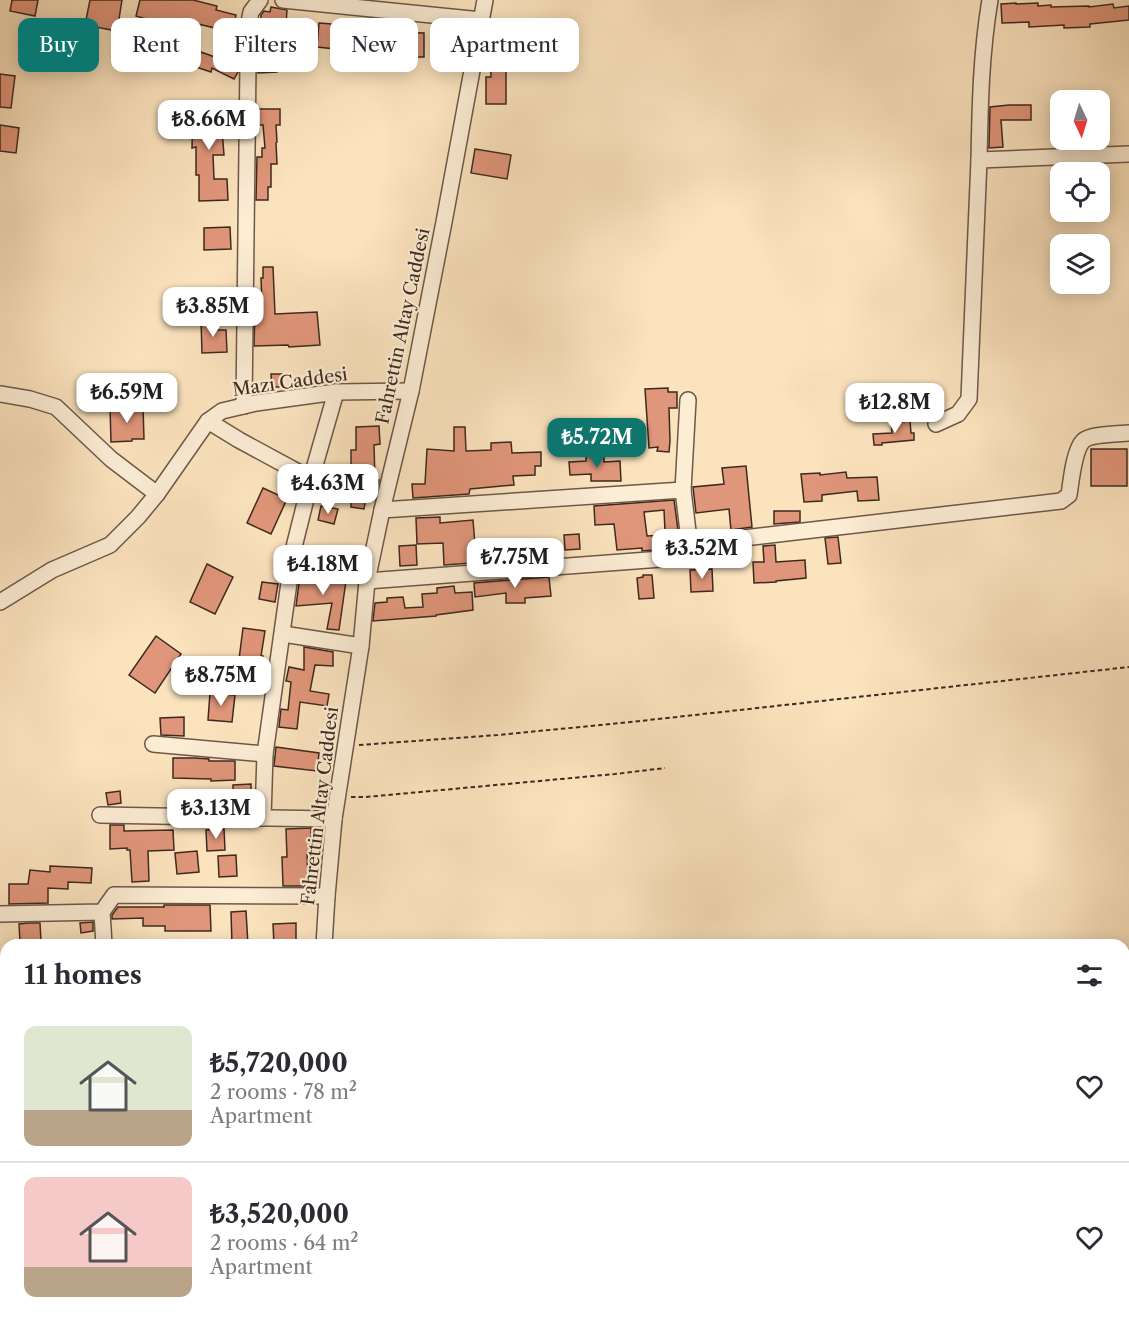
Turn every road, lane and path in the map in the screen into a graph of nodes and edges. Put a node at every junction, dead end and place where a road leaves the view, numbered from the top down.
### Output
1 (260, 0) edge
2 (283, 0) edge
3 (485, 0) edge
4 (990, 0) edge
5 (461, 18) edge
6 (481, 18) edge
7 (471, 72) edge
8 (1129, 154) edge
9 (979, 160) junction
10 (411, 391) junction
11 (336, 392) junction
12 (0, 394) edge
13 (688, 400) dead end
14 (244, 406) junction
15 (207, 421) junction
16 (936, 424) dead end
17 (1129, 433) edge
18 (311, 479) junction
19 (683, 490) junction
20 (157, 494) junction
21 (382, 510) junction
22 (690, 548) junction
23 (367, 581) junction
24 (0, 602) edge
25 (283, 634) junction
26 (361, 646) junction
27 (1129, 667) edge
28 (153, 744) dead end
29 (345, 746) junction
30 (265, 754) junction
31 (665, 768) dead end
32 (336, 797) junction
33 (100, 815) dead end
34 (263, 818) junction
35 (334, 819) junction
36 (327, 896) junction
37 (102, 912) junction
38 (0, 914) edge
39 (104, 939) edge
40 (324, 939) edge

1 - 14 street
2 - 5 street
3 - 6 street, Fahrettin Altay Caddesi
4 - 9 street
7 - 10 street, Fahrettin Altay Caddesi
8 - 9 street
9 - 16 street
10 - 11 street, Mazı Caddesi
10 - 21 street, Fahrettin Altay Caddesi
11 - 14 street, Mazı Caddesi
11 - 18 street
12 - 20 street
13 - 19 street
14 - 15 street, Mazı Caddesi
15 - 18 street
15 - 20 street
17 - 22 street
18 - 25 street
19 - 21 street
19 - 22 street
20 - 24 street
21 - 23 street, Fahrettin Altay Caddesi
22 - 23 street
23 - 26 street, Fahrettin Altay Caddesi
25 - 26 street
25 - 30 street
26 - 29 street, Fahrettin Altay Caddesi
27 - 29 path
28 - 30 street
29 - 32 street, Fahrettin Altay Caddesi
30 - 34 street
31 - 32 path
32 - 35 street, Fahrettin Altay Caddesi
33 - 34 street
34 - 35 street
35 - 36 street, Fahrettin Altay Caddesi
36 - 37 street
36 - 40 street, Fahrettin Altay Caddesi
37 - 38 street
37 - 39 street

